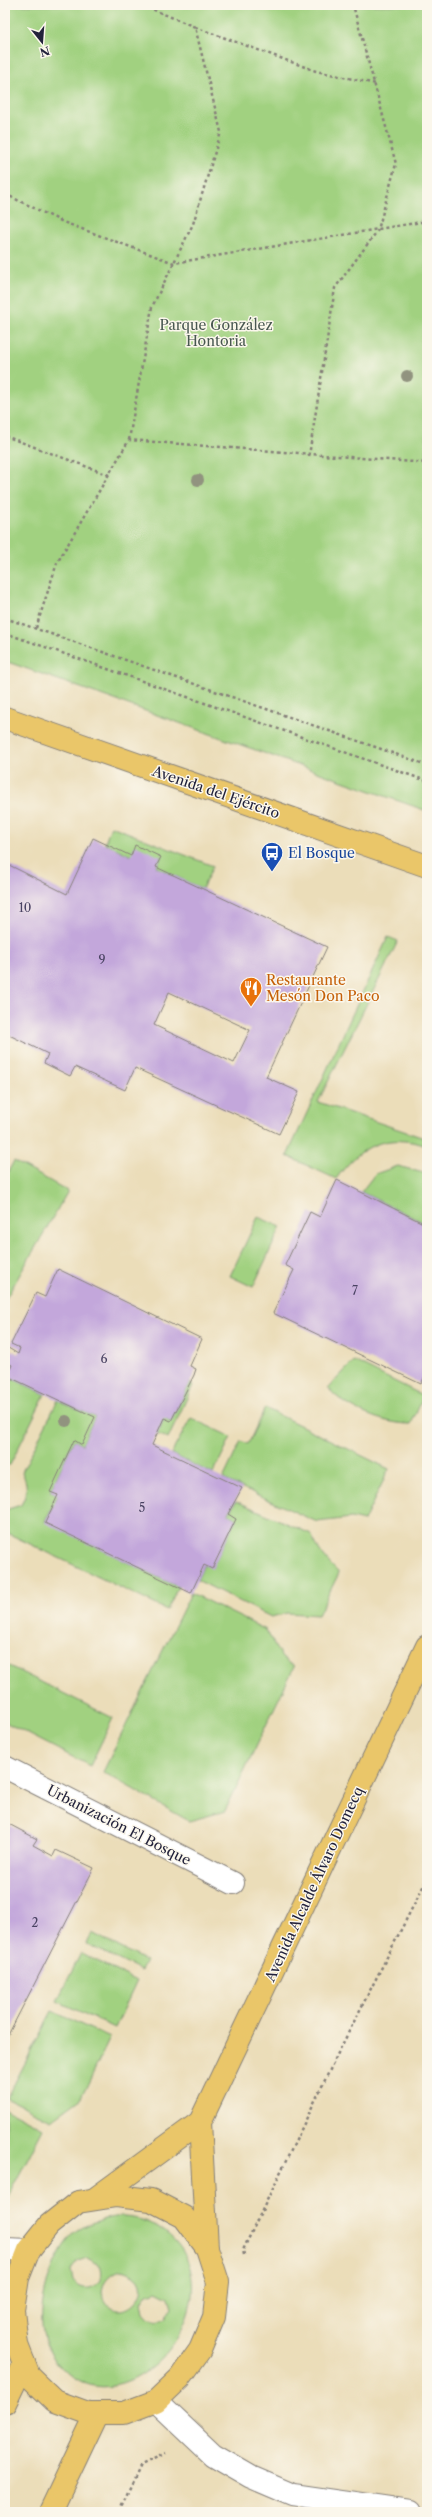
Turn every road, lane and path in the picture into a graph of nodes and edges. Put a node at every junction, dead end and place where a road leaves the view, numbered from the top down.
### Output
1 (142, 5) edge
2 (353, 5) edge
3 (195, 27) junction
4 (376, 84) junction
5 (5, 194) edge
6 (427, 221) edge
7 (378, 230) junction
8 (174, 263) junction
9 (5, 436) edge
10 (129, 440) junction
11 (309, 456) junction
12 (427, 463) edge
13 (109, 475) junction
14 (5, 618) edge
15 (36, 628) junction
16 (5, 633) edge
17 (5, 718) edge
18 (427, 765) edge
19 (427, 781) edge
20 (427, 866) edge
21 (427, 1646) edge
22 (5, 1767) edge
23 (427, 1879) edge
24 (233, 1883) dead end
25 (200, 2122) junction
26 (95, 2199) junction
27 (207, 2248) junction
28 (5, 2249) edge
29 (29, 2250) junction
30 (244, 2257) dead end
31 (24, 2363) junction
32 (156, 2401) junction
33 (5, 2404) edge
34 (97, 2413) junction
35 (169, 2448) dead end
36 (50, 2512) edge
37 (119, 2512) edge
38 (410, 2512) edge

1 - 3 path
2 - 4 path
3 - 4 path
3 - 8 path
4 - 7 path
5 - 8 path
6 - 7 path
7 - 8 path
7 - 11 path
8 - 10 path
9 - 13 path
10 - 11 path
10 - 13 path
11 - 12 path
13 - 15 path
14 - 15 path
15 - 18 path
16 - 19 path
17 - 20 main road, Avenida del Ejército
21 - 25 main road, Avenida Alcalde Álvaro Domecq
22 - 24 street, Urbanización El Bosque
23 - 30 path
25 - 26 main road, Avenida Alcalde Álvaro Domecq
25 - 27 main road, Avenida Alcalde Álvaro Domecq
26 - 27 main road
26 - 29 main road
27 - 32 main road
28 - 29 street
29 - 31 main road
31 - 33 main road
31 - 34 main road
32 - 34 main road
32 - 38 street
34 - 36 main road
35 - 37 path

